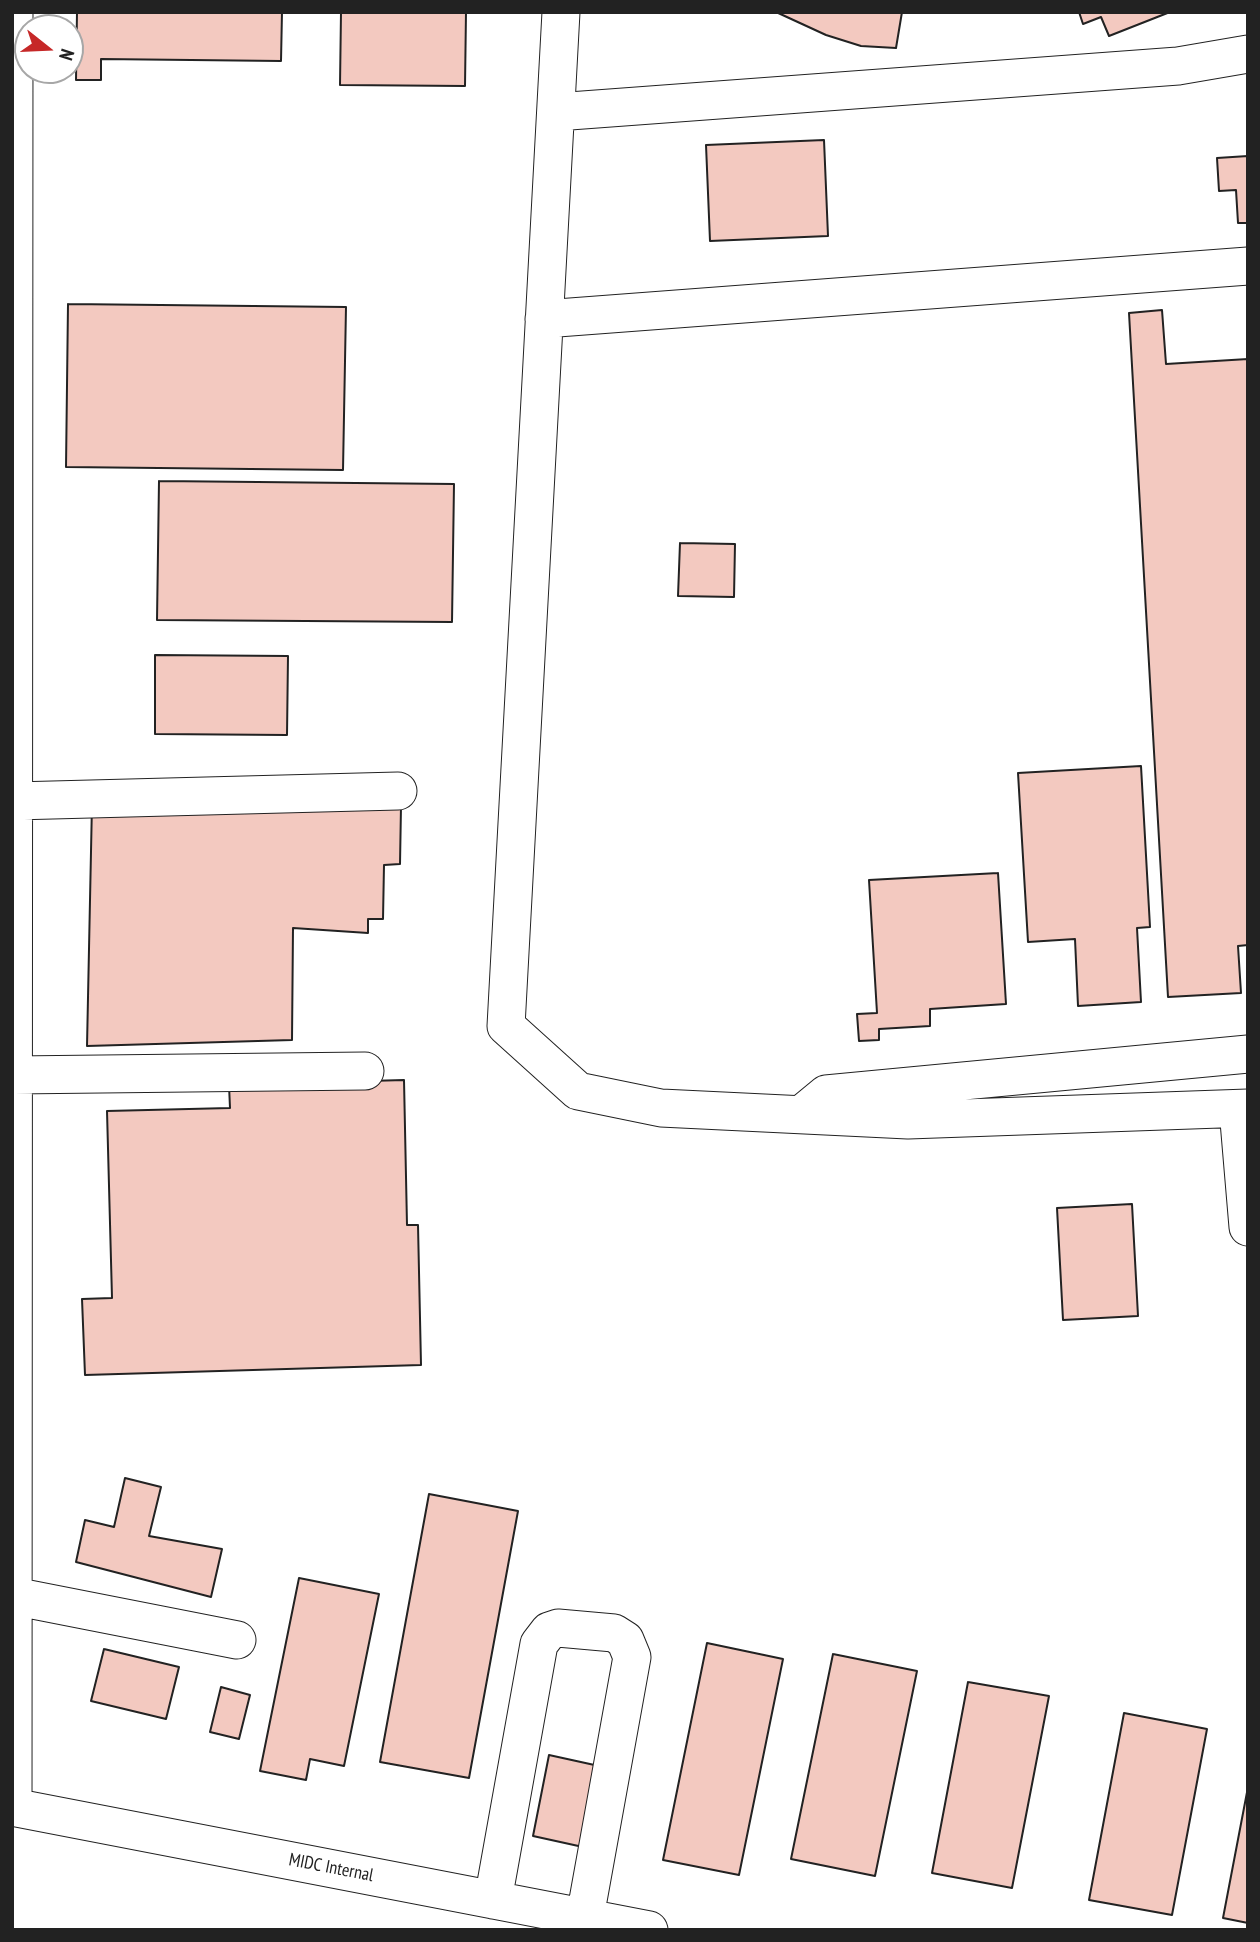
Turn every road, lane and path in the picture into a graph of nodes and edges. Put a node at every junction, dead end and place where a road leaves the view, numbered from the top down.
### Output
1 (14, 12) edge
2 (561, 12) edge
3 (1248, 54) edge
4 (556, 112) junction
5 (1248, 266) edge
6 (544, 319) junction
7 (13, 548) edge
8 (398, 792) dead end
9 (14, 801) edge
10 (13, 872) edge
11 (13, 948) edge
12 (13, 1029) edge
13 (1248, 1054) edge
14 (365, 1072) dead end
15 (14, 1075) edge
16 (1243, 1108) edge
17 (800, 1115) junction
18 (1248, 1227) edge
19 (13, 1596) edge
20 (237, 1640) dead end
21 (13, 1807) edge
22 (493, 1900) junction
23 (585, 1917) junction
24 (649, 1930) edge

1 - 7 street
2 - 4 street
3 - 4 street
4 - 6 street
5 - 6 street
6 - 17 street
7 - 9 street
8 - 9 street
9 - 10 street
10 - 11 street
11 - 12 street
12 - 15 street
13 - 17 street
14 - 15 street
15 - 19 street
16 - 17 street
16 - 18 street
19 - 20 street
19 - 21 street
21 - 22 street, MIDC Internal
22 - 23 street, MIDC Internal
22 - 23 street
23 - 24 street, MIDC Internal

